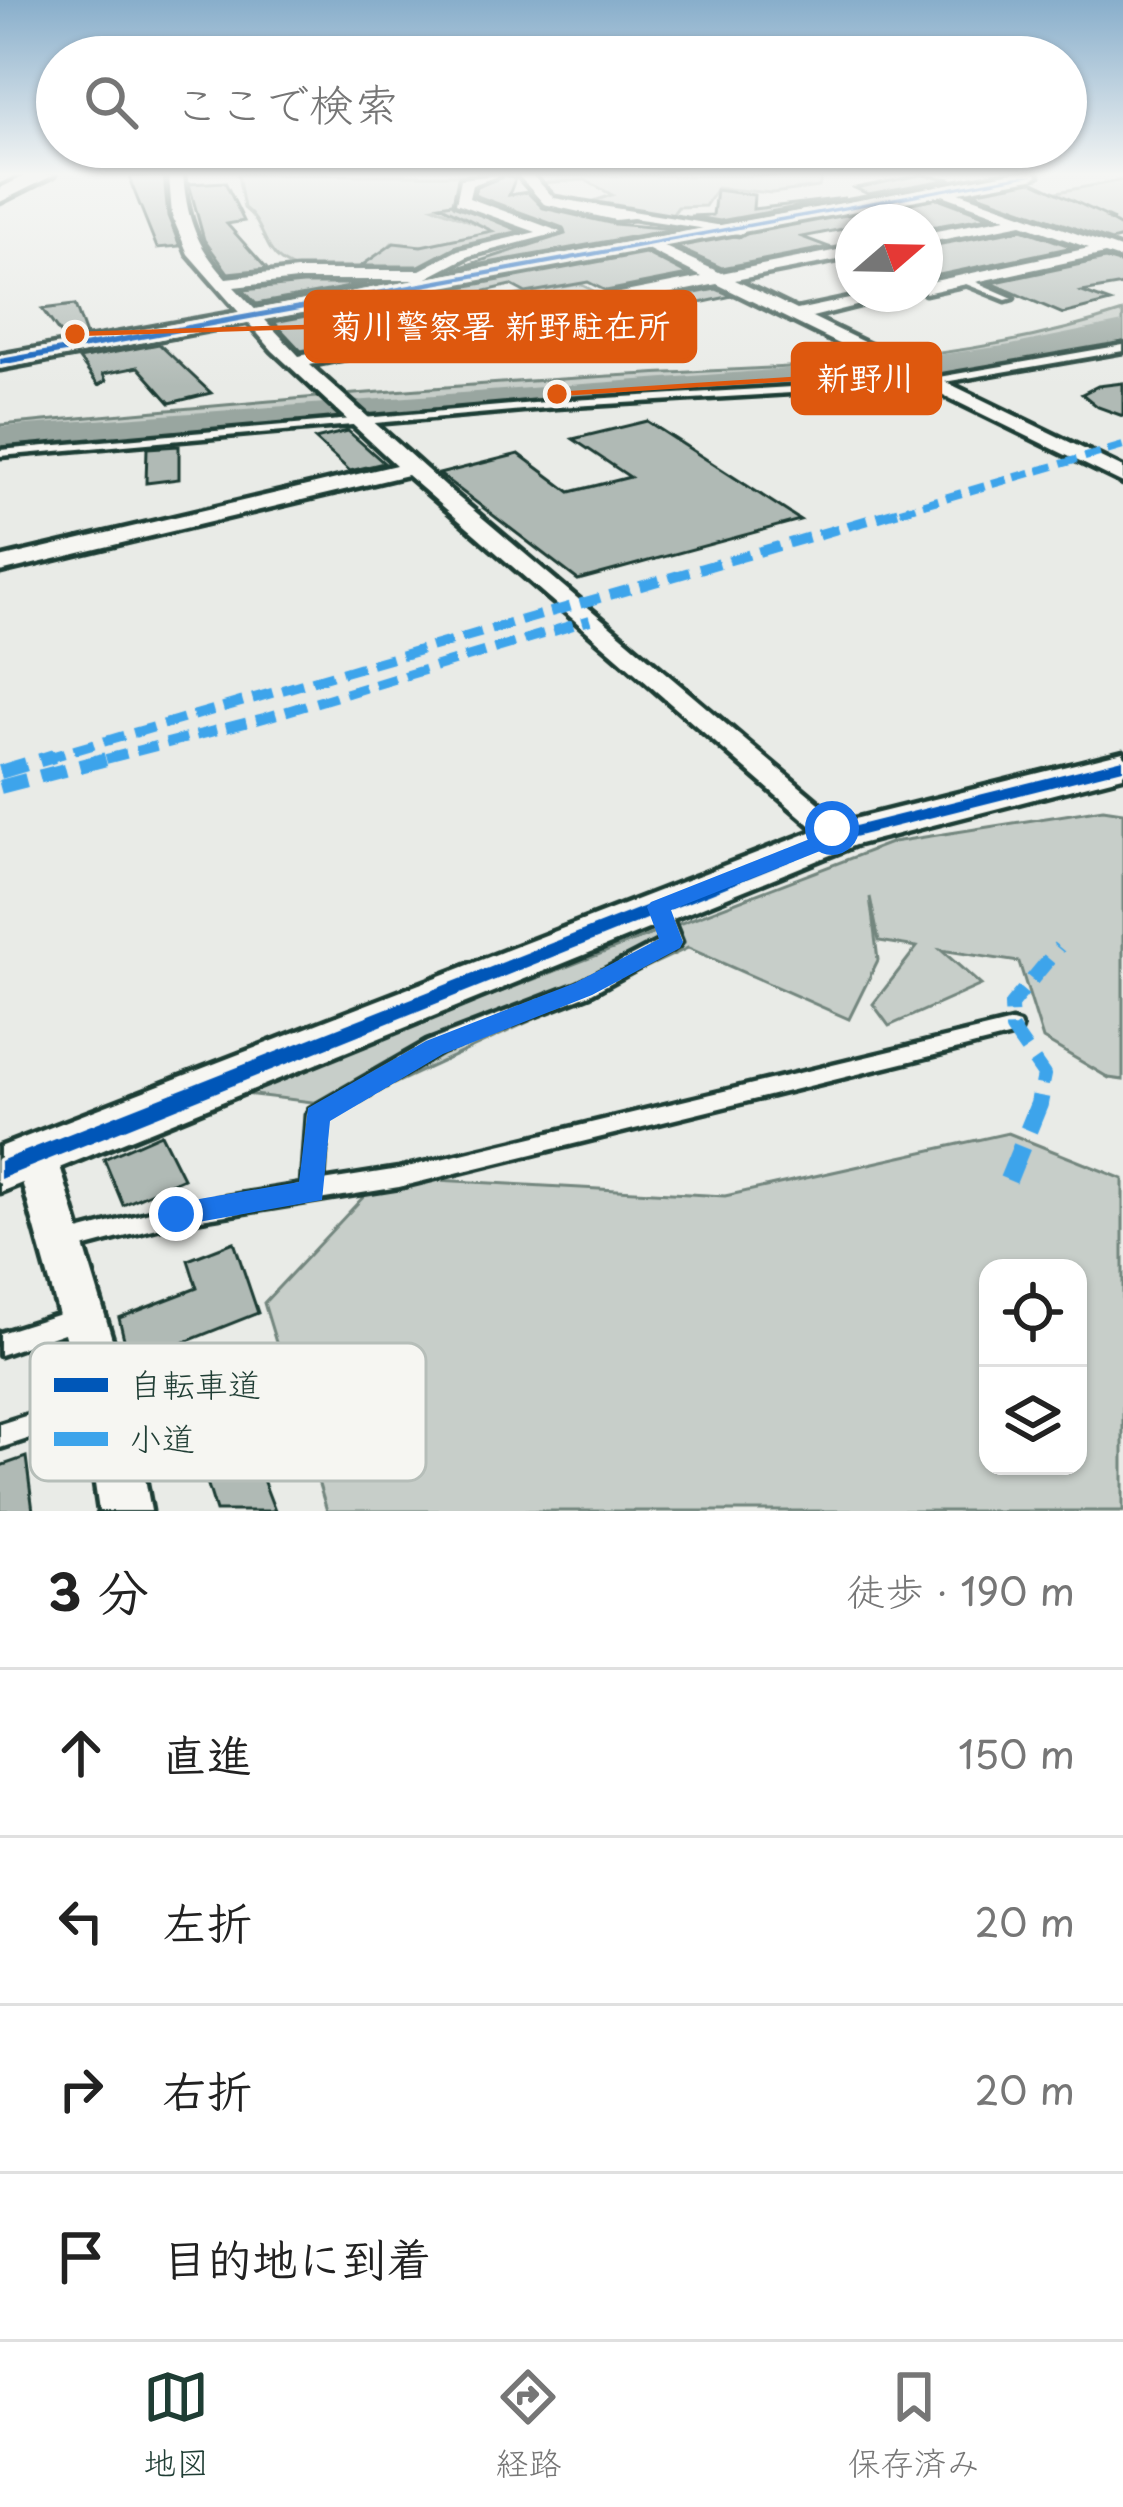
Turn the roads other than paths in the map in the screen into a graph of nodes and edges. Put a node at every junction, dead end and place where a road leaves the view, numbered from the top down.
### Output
1 (191, 246) edge
2 (496, 246) edge
3 (652, 246) joint
4 (1116, 250) edge
5 (835, 256) edge
6 (433, 279) junction
7 (718, 279) junction
8 (964, 280) junction
9 (221, 284) junction
10 (943, 284) edge
11 (1010, 298) dead end
12 (835, 307) edge
13 (254, 316) junction
14 (794, 316) junction
15 (1123, 348) edge
16 (0, 362) edge
17 (296, 362) junction
18 (927, 382) junction
19 (355, 420) junction
20 (0, 453) edge
21 (410, 468) junction
22 (1123, 476) edge
23 (0, 565) edge
24 (1123, 764) edge
25 (841, 835) junction
26 (658, 907) junction
27 (1012, 1029) dead end
28 (18, 1163) edge
29 (312, 1192) junction
30 (61, 1245) junction
31 (82, 1317) junction
32 (90, 1343) edge
33 (0, 1344) edge
34 (30, 1426) edge
35 (0, 1436) edge
36 (120, 1481) edge
37 (125, 1511) edge

1 - 9 street
2 - 6 street
3 - 6 street
3 - 7 street
4 - 8 street
5 - 7 street
6 - 9 street
6 - 13 street
7 - 14 street
7 - 17 street
8 - 10 street
8 - 11 lane
9 - 13 street
12 - 14 street
13 - 16 street
13 - 17 street
14 - 18 street
15 - 18 lane
17 - 19 street
18 - 19 lane
18 - 22 street
19 - 20 lane
19 - 21 street
21 - 23 street
21 - 25 street
24 - 25 street
25 - 26 street
26 - 28 street
26 - 29 lane
27 - 29 lane
28 - 30 street
29 - 30 lane
30 - 31 street
31 - 32 street
31 - 33 lane
34 - 35 lane
36 - 37 street

